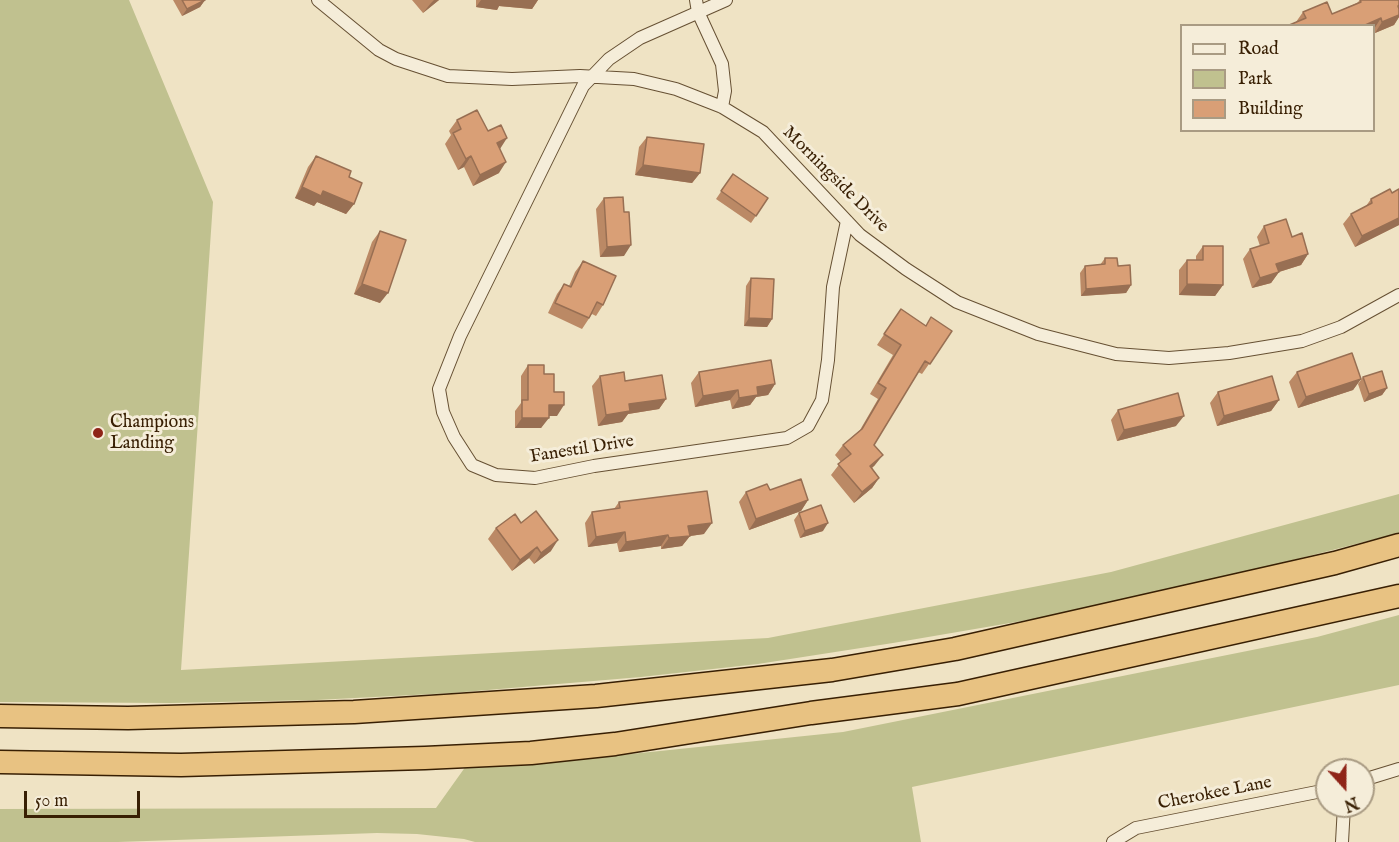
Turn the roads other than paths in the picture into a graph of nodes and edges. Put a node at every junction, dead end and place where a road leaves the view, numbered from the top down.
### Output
1 (318, 0) edge
2 (726, 0) edge
3 (697, 6) edge
4 (592, 76) junction
5 (722, 107) junction
6 (847, 221) junction
7 (1399, 295) edge
8 (1399, 545) edge
9 (1399, 596) edge
10 (0, 716) edge
11 (0, 762) edge
12 (1399, 769) edge
13 (1375, 776) edge
14 (1315, 792) edge
15 (1343, 818) edge
16 (1113, 842) edge
17 (1342, 842) edge

1 - 4 street, Morningside Drive
2 - 3 street, Fanestil Drive
3 - 4 street, Fanestil Drive
3 - 5 street
4 - 5 street, Morningside Drive
4 - 6 street, Fanestil Drive
5 - 6 street, Morningside Drive
6 - 7 street, Morningside Drive
8 - 10 highway
9 - 11 highway
12 - 13 street
14 - 16 street, Cherokee Lane
15 - 17 street

